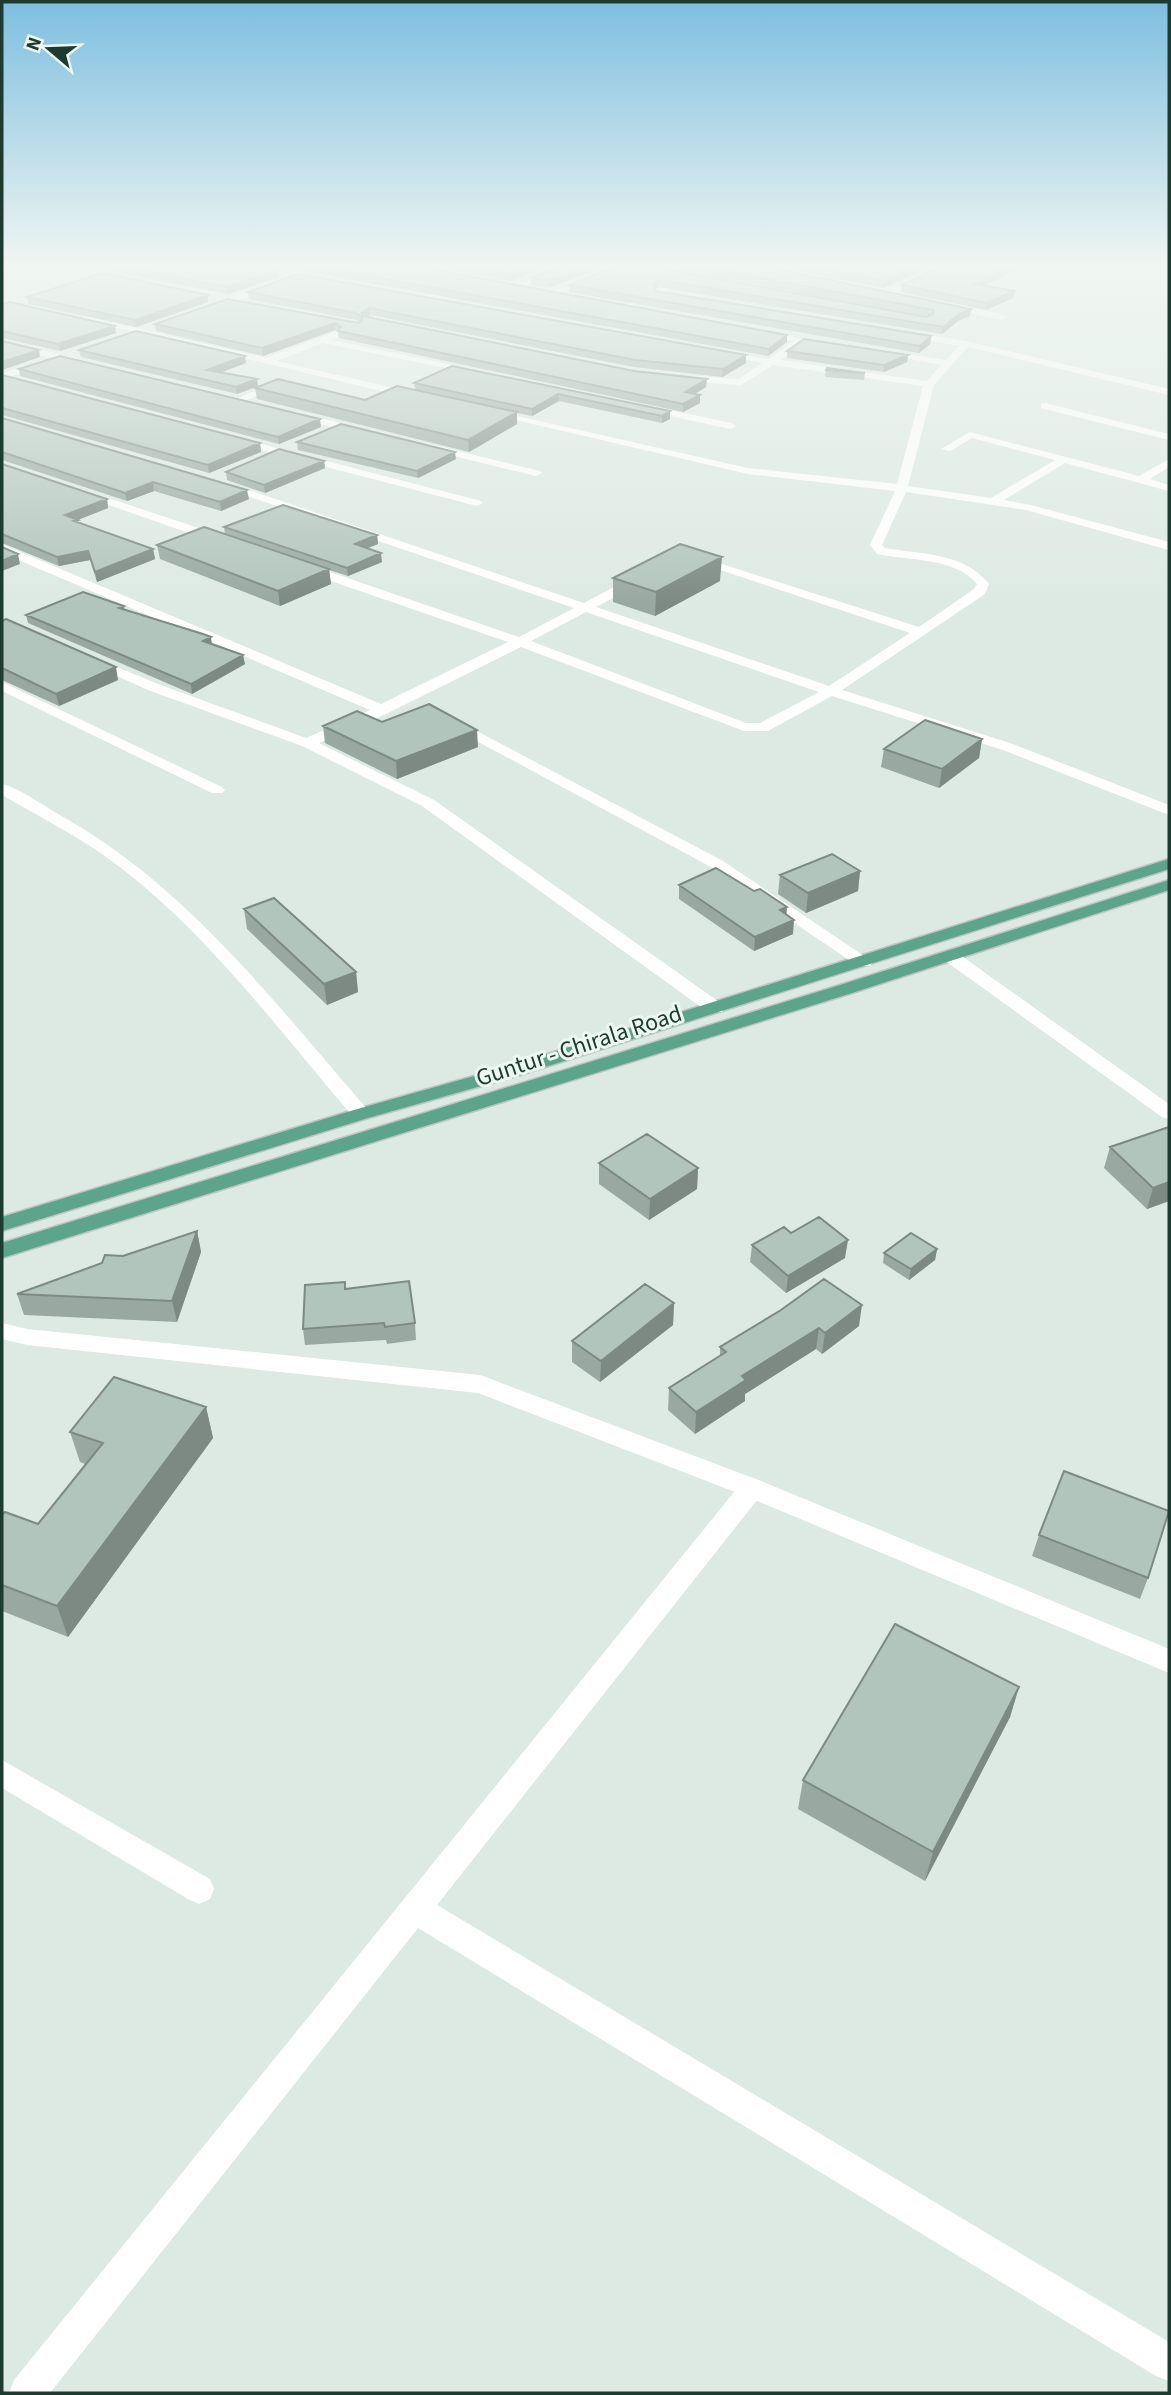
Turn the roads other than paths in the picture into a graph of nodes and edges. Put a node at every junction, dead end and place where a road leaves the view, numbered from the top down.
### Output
1 (12, 380) edge
2 (291, 380) edge
3 (345, 380) edge
4 (693, 380) edge
5 (744, 380) edge
6 (899, 380) edge
7 (933, 380) edge
8 (1117, 380) edge
9 (28, 384) edge
10 (929, 384) junction
11 (1169, 392) edge
12 (223, 397) edge
13 (430, 399) edge
14 (236, 401) junction
15 (636, 406) edge
16 (1045, 406) dead end
17 (262, 407) edge
18 (483, 411) edge
19 (287, 413) edge
20 (338, 426) junction
21 (731, 426) dead end
22 (378, 435) edge
23 (315, 436) edge
24 (1169, 437) edge
25 (226, 438) edge
26 (303, 441) edge
27 (418, 445) edge
28 (946, 449) dead end
29 (279, 452) junction
30 (1064, 459) junction
31 (256, 461) edge
32 (1169, 462) edge
33 (233, 470) edge
34 (537, 473) dead end
35 (1142, 480) junction
36 (67, 487) edge
37 (902, 488) junction
38 (1169, 488) edge
39 (993, 502) junction
40 (477, 503) dead end
41 (235, 545) edge
42 (1169, 546) edge
43 (2, 549) edge
44 (681, 559) edge
45 (287, 562) edge
46 (645, 575) edge
47 (588, 606) junction
48 (921, 632) junction
49 (521, 642) junction
50 (74, 653) edge
51 (2, 686) edge
52 (831, 691) junction
53 (383, 710) junction
54 (443, 717) edge
55 (307, 743) junction
56 (2, 789) edge
57 (217, 790) dead end
58 (1169, 810) edge
59 (1169, 864) edge
60 (1169, 885) edge
61 (950, 956) junction
62 (864, 962) junction
63 (715, 1008) junction
64 (1169, 1113) edge
65 (361, 1114) junction
66 (2, 1224) edge
67 (2, 1251) edge
68 (2, 1331) edge
69 (752, 1488) junction
70 (1169, 1661) edge
71 (2, 1773) edge
72 (199, 1889) dead end
73 (415, 1909) junction
74 (1169, 2363) edge
75 (27, 2393) edge

1 - 9 street
2 - 14 street
3 - 13 street
4 - 5 street
6 - 10 street
7 - 10 street
8 - 11 street
10 - 37 street
12 - 14 street
14 - 17 street
15 - 21 street
16 - 24 street
18 - 37 street
19 - 20 street
20 - 22 street
20 - 23 street
25 - 29 street
26 - 29 street
27 - 34 street
28 - 30 street
29 - 31 street
29 - 40 street
30 - 35 street
30 - 39 street
32 - 35 street
33 - 47 street
35 - 38 street
36 - 41 street
37 - 39 street
37 - 48 street
39 - 42 street
43 - 53 street
44 - 48 street
45 - 49 street
46 - 47 street
47 - 49 street
47 - 52 street
48 - 52 street
49 - 52 street
49 - 53 street
50 - 55 street
51 - 57 street
52 - 58 street
53 - 55 street
54 - 62 street
55 - 63 street
56 - 65 street
59 - 62 main road, Guntur - Chirala Road
60 - 61 main road, Guntur - Chirala Road
61 - 64 street
61 - 67 main road, Guntur - Chirala Road
62 - 63 main road, Guntur - Chirala Road
63 - 65 main road, Guntur - Chirala Road
65 - 66 main road, Guntur - Chirala Road
68 - 69 street
69 - 70 street
69 - 73 street
71 - 72 street
73 - 74 street
73 - 75 street

